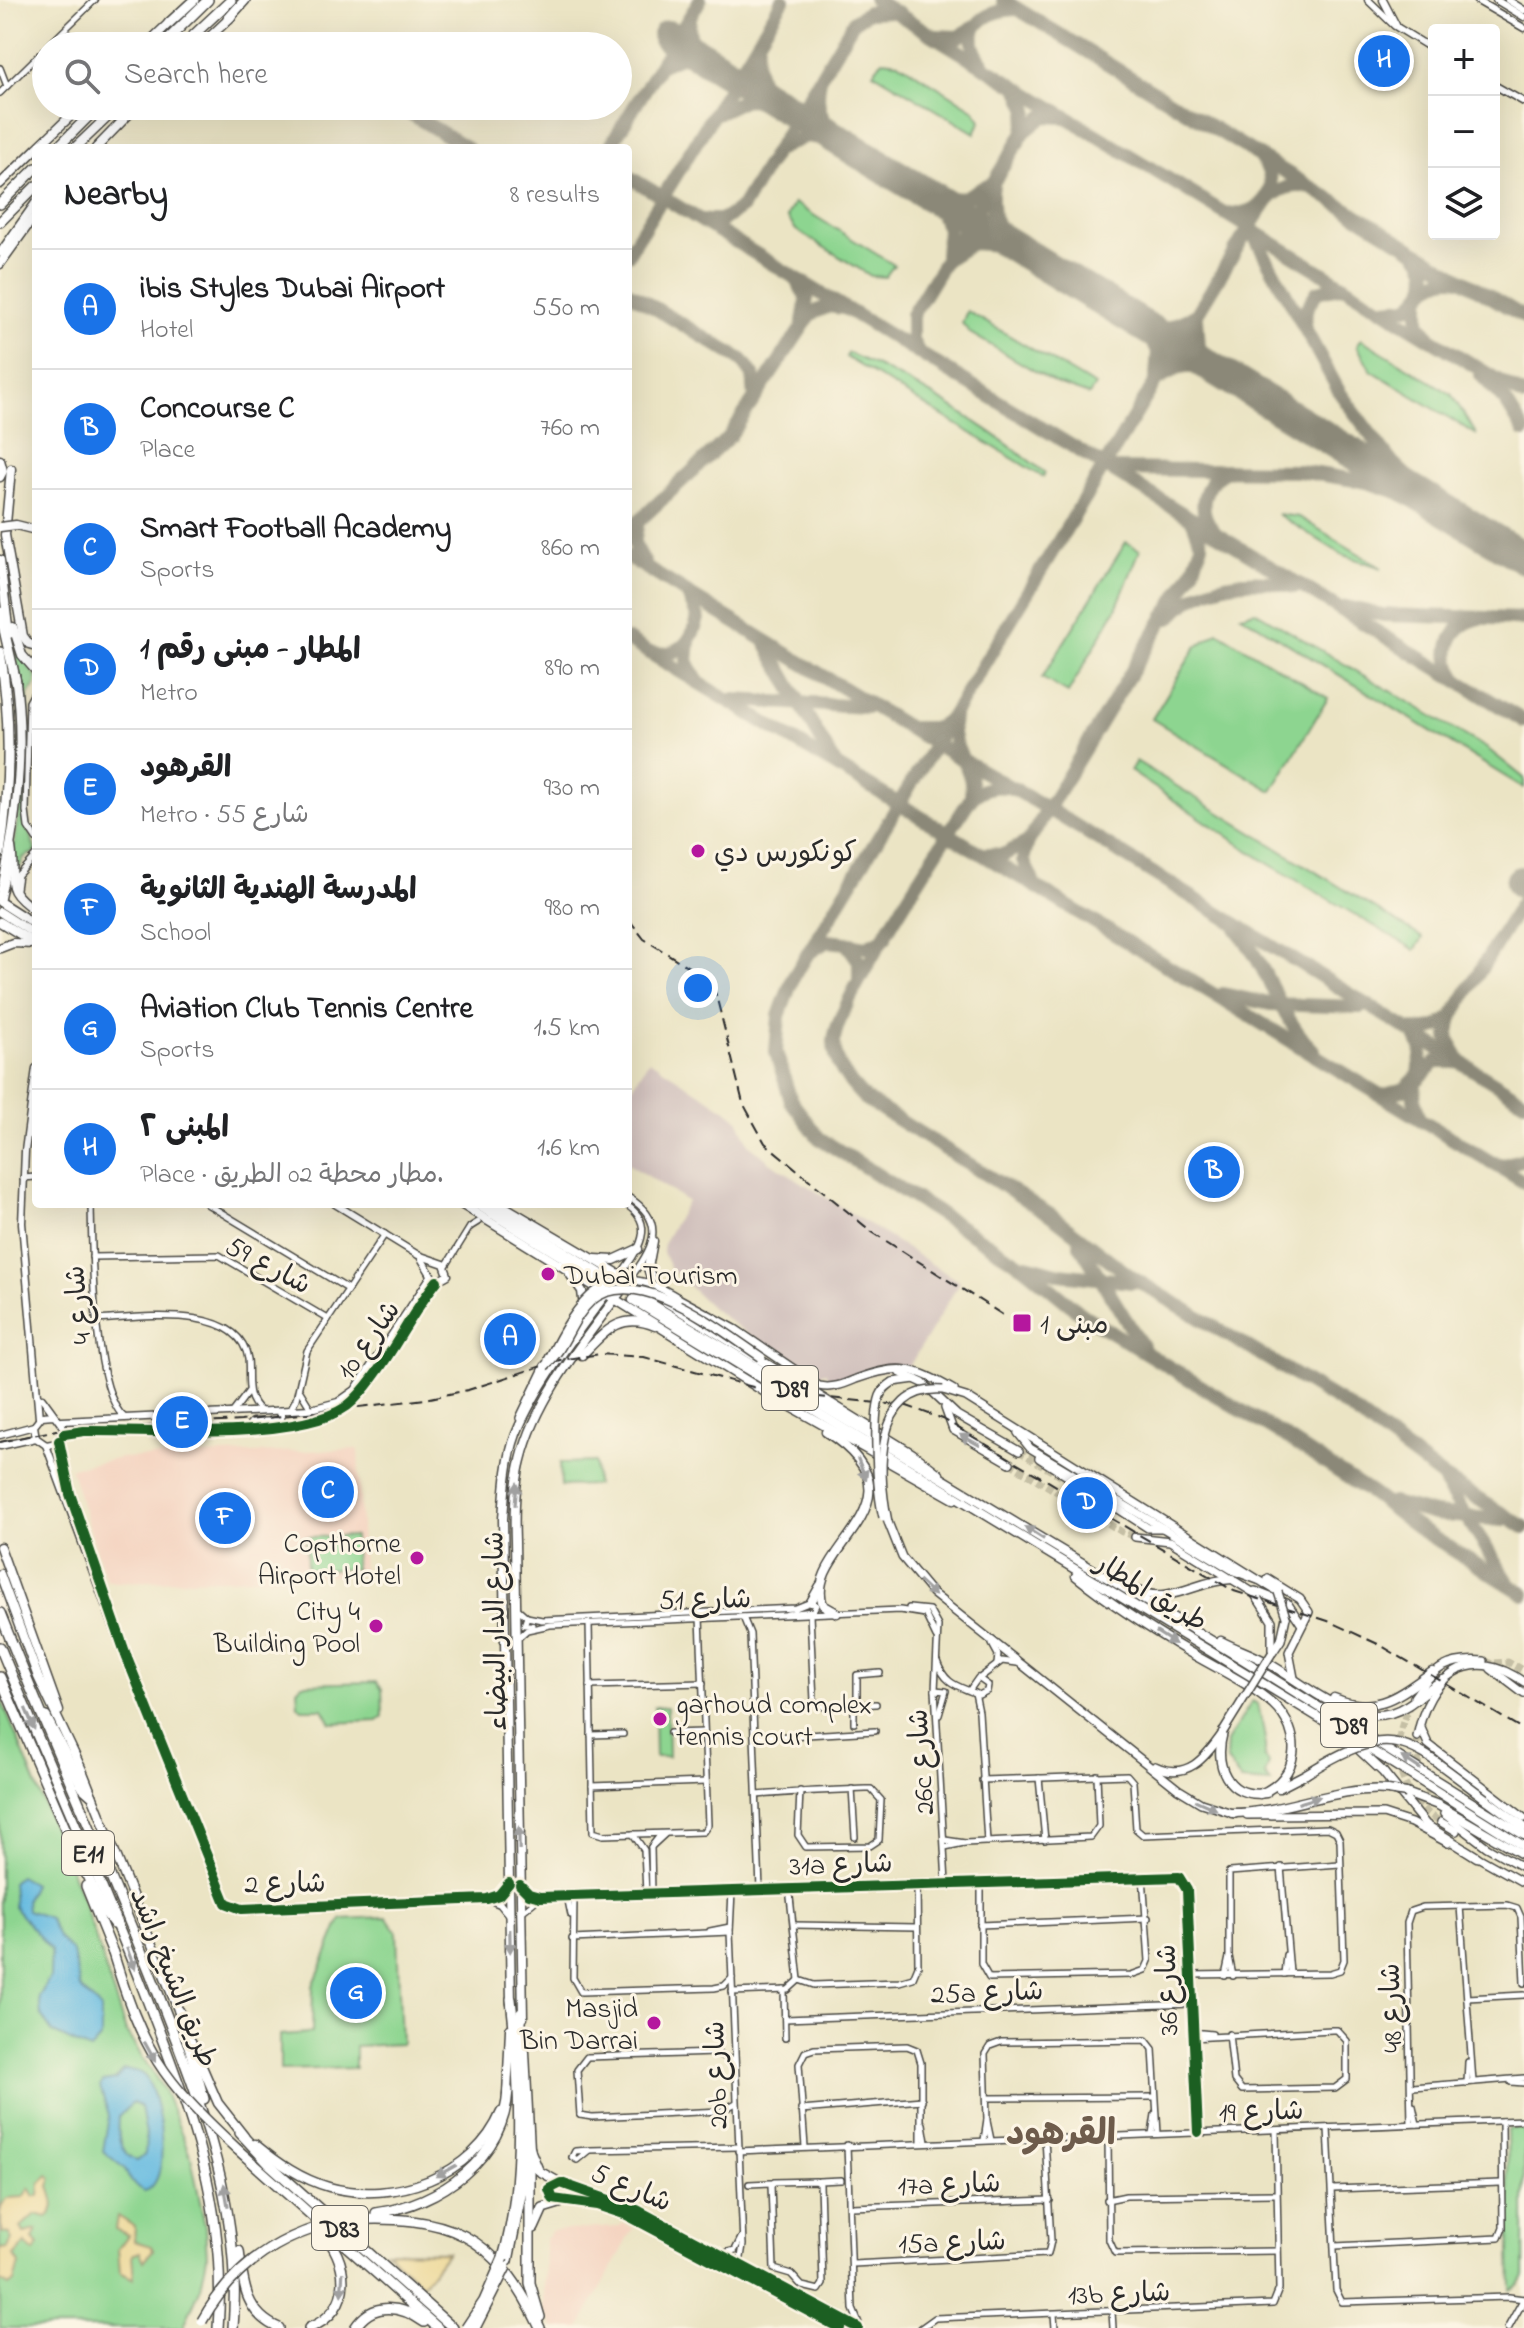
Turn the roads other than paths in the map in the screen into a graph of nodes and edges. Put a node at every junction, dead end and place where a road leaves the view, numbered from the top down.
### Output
1 (95, 0) edge
2 (194, 0) edge
3 (208, 0) edge
4 (231, 0) edge
5 (248, 0) edge
6 (1368, 0) edge
7 (1383, 0) edge
8 (1476, 0) edge
9 (1496, 0) edge
10 (1508, 0) edge
11 (1524, 10) edge
12 (1524, 17) edge
13 (228, 19) joint
14 (169, 23) joint
15 (1398, 28) junction
16 (1524, 28) edge
17 (62, 32) edge
18 (160, 32) edge
19 (175, 32) edge
20 (197, 32) edge
21 (215, 32) edge
22 (1428, 46) edge
23 (32, 62) edge
24 (1, 71) edge
25 (10, 84) junction
26 (1500, 88) edge
27 (0, 93) edge
28 (1524, 102) edge
29 (66, 120) edge
30 (85, 120) edge
31 (104, 120) edge
32 (122, 120) edge
33 (104, 137) junction
34 (40, 144) edge
35 (61, 144) edge
36 (79, 144) edge
37 (94, 144) edge
38 (99, 144) edge
39 (32, 152) edge
40 (32, 172) edge
41 (0, 184) edge
42 (32, 190) edge
43 (0, 204) edge
44 (32, 208) edge
45 (32, 220) edge
46 (0, 222) edge
47 (0, 253) edge
48 (0, 264) edge
49 (0, 460) edge
50 (11, 469) dead end
51 (0, 477) edge
52 (0, 527) edge
53 (32, 529) edge
54 (0, 560) edge
55 (1, 570) edge
56 (0, 612) edge
57 (32, 645) edge
58 (0, 652) edge
59 (32, 665) edge
60 (16, 682) junction
61 (32, 696) edge
62 (32, 833) edge
63 (11, 847) junction
64 (4, 855) edge
65 (32, 860) edge
66 (0, 871) edge
67 (0, 899) edge
68 (21, 901) junction
69 (32, 908) edge
70 (0, 912) edge
71 (32, 917) edge
72 (0, 922) edge
73 (32, 922) edge
74 (32, 932) edge
75 (32, 942) edge
76 (32, 944) edge
77 (0, 948) edge
78 (32, 1121) edge
79 (32, 1177) edge
80 (23, 1178) junction
81 (632, 1200) edge
82 (91, 1208) edge
83 (214, 1208) edge
84 (342, 1208) edge
85 (463, 1208) edge
86 (467, 1208) edge
87 (483, 1208) edge
88 (494, 1208) edge
89 (507, 1208) edge
90 (631, 1208) edge
91 (467, 1215) dead end
92 (538, 1217) dead end
93 (478, 1222) dead end
94 (543, 1229) junction
95 (385, 1234) junction
96 (653, 1241) junction
97 (511, 1243) dead end
98 (524, 1243) junction
99 (638, 1249) junction
100 (418, 1255) junction
101 (92, 1257) junction
102 (590, 1258) junction
103 (437, 1263) junction
104 (557, 1263) junction
105 (448, 1268) junction
106 (620, 1275) junction
107 (433, 1276) junction
108 (633, 1282) junction
109 (348, 1289) junction
110 (607, 1292) junction
111 (616, 1298) junction
112 (632, 1300) junction
113 (600, 1302) junction
114 (672, 1302) junction
115 (96, 1309) junction
116 (110, 1319) junction
117 (328, 1319) junction
118 (97, 1320) junction
119 (746, 1338) joint
120 (683, 1339) junction
121 (569, 1348) junction
122 (574, 1359) junction
123 (545, 1366) junction
124 (866, 1375) junction
125 (918, 1379) junction
126 (299, 1386) junction
127 (38, 1387) junction
128 (249, 1391) junction
129 (966, 1397) junction
130 (111, 1402) junction
131 (944, 1406) junction
132 (299, 1409) junction
133 (311, 1409) junction
134 (290, 1410) junction
135 (261, 1411) junction
136 (278, 1411) junction
137 (840, 1411) junction
138 (232, 1413) junction
139 (53, 1415) junction
140 (808, 1416) junction
141 (39, 1418) junction
142 (106, 1418) junction
143 (124, 1418) junction
144 (62, 1421) junction
145 (303, 1424) junction
146 (34, 1426) junction
147 (246, 1429) junction
148 (1015, 1429) junction
149 (115, 1431) junction
150 (517, 1433) junction
151 (64, 1434) junction
152 (0, 1435) edge
153 (36, 1438) junction
154 (59, 1441) junction
155 (46, 1445) junction
156 (0, 1446) edge
157 (1030, 1448) junction
158 (1019, 1451) tunnel mouth
159 (1010, 1463) tunnel mouth
160 (944, 1479) junction
161 (962, 1503) junction
162 (1126, 1506) junction
163 (1143, 1506) junction
164 (886, 1523) junction
165 (1139, 1525) tunnel mouth
166 (1163, 1528) junction
167 (1135, 1537) tunnel mouth
168 (1170, 1541) junction
169 (0, 1547) edge
170 (1057, 1560) junction
171 (1231, 1560) junction
172 (0, 1574) edge
173 (1099, 1574) junction
174 (1232, 1579) junction
175 (1265, 1581) junction
176 (821, 1585) junction
177 (1246, 1588) junction
178 (811, 1602) junction
179 (516, 1604) junction
180 (0, 1613) edge
181 (837, 1613) junction
182 (810, 1615) junction
183 (785, 1616) junction
184 (527, 1617) junction
185 (700, 1617) junction
186 (743, 1617) junction
187 (757, 1617) junction
188 (1172, 1618) junction
189 (589, 1623) junction
190 (546, 1625) junction
191 (1302, 1625) junction
192 (750, 1634) junction
193 (936, 1637) joint
194 (989, 1639) junction
195 (516, 1640) junction
196 (0, 1647) edge
197 (1272, 1653) junction
198 (935, 1657) junction
199 (127, 1658) junction
200 (1485, 1663) tunnel mouth
201 (1021, 1665) junction
202 (995, 1667) junction
203 (1432, 1672) junction
204 (1452, 1672) junction
205 (880, 1673) dead end
206 (0, 1677) edge
207 (981, 1678) junction
208 (1294, 1678) junction
209 (1443, 1680) junction
210 (1524, 1682) edge
211 (703, 1683) junction
212 (988, 1685) junction
213 (590, 1686) junction
214 (1311, 1689) junction
215 (935, 1690) junction
216 (973, 1691) junction
217 (983, 1694) junction
218 (1524, 1694) edge
219 (1414, 1697) tunnel mouth
220 (1291, 1701) junction
221 (876, 1704) dead end
222 (855, 1705) junction
223 (979, 1712) junction
224 (41, 1714) junction
225 (938, 1716) junction
226 (1421, 1718) junction
227 (854, 1723) dead end
228 (875, 1731) dead end
229 (704, 1732) junction
230 (1223, 1732) junction
231 (670, 1733) dead end
232 (623, 1734) dead end
233 (591, 1735) junction
234 (755, 1736) junction
235 (1417, 1737) tunnel mouth
236 (66, 1738) junction
237 (1143, 1760) junction
238 (1097, 1775) junction
239 (1039, 1778) junction
240 (982, 1780) junction
241 (706, 1782) junction
242 (592, 1786) junction
243 (852, 1789) junction
244 (797, 1791) junction
245 (757, 1793) junction
246 (1260, 1794) junction
247 (92, 1796) junction
248 (1232, 1813) junction
249 (1442, 1818) tunnel mouth
250 (1524, 1818) edge
251 (1524, 1827) edge
252 (66, 1830) junction
253 (665, 1833) junction
254 (633, 1834) junction
255 (1524, 1835) edge
256 (855, 1837) dead end
257 (1041, 1841) junction
258 (984, 1842) junction
259 (945, 1844) junction
260 (1524, 1846) edge
261 (1524, 1855) edge
262 (1477, 1857) junction
263 (1340, 1864) junction
264 (1283, 1867) junction
265 (1524, 1868) edge
266 (1168, 1875) joint
267 (1146, 1876) junction
268 (978, 1882) junction
269 (509, 1883) junction
270 (946, 1883) junction
271 (1524, 1883) edge
272 (520, 1885) junction
273 (914, 1885) junction
274 (792, 1888) junction
275 (760, 1889) junction
276 (728, 1890) junction
277 (649, 1893) junction
278 (570, 1896) junction
279 (540, 1897) junction
280 (487, 1899) junction
281 (1463, 1906) junction
282 (520, 1916) junction
283 (1148, 1916) junction
284 (510, 1917) junction
285 (980, 1922) junction
286 (916, 1924) junction
287 (794, 1928) junction
288 (120, 1929) junction
289 (730, 1930) junction
290 (572, 1936) junction
291 (1229, 1956) junction
292 (1287, 1974) junction
293 (1225, 1976) junction
294 (1233, 1976) junction
295 (732, 1978) junction
296 (1190, 1978) junction
297 (799, 1980) junction
298 (1524, 1983) edge
299 (784, 1990) junction
300 (732, 1992) junction
301 (1524, 1995) edge
302 (1467, 1998) junction
303 (511, 1999) junction
304 (1191, 2004) junction
305 (179, 2011) junction
306 (521, 2013) junction
307 (785, 2019) junction
308 (1232, 2034) junction
309 (1192, 2035) junction
310 (785, 2038) dead end
311 (735, 2062) junction
312 (1524, 2080) edge
313 (1470, 2082) junction
314 (1412, 2084) junction
315 (508, 2090) junction
316 (1154, 2094) junction
317 (987, 2100) junction
318 (737, 2103) junction
319 (922, 2103) junction
320 (801, 2107) junction
321 (1524, 2120) edge
322 (1499, 2121) junction
323 (1414, 2124) junction
324 (209, 2126) junction
325 (1331, 2128) junction
326 (1273, 2130) junction
327 (1195, 2132) junction
328 (240, 2133) junction
329 (1155, 2134) junction
330 (1105, 2136) junction
331 (1048, 2138) junction
332 (987, 2140) junction
333 (924, 2142) junction
334 (849, 2145) junction
335 (738, 2147) junction
336 (802, 2147) junction
337 (530, 2149) junction
338 (589, 2150) dead end
339 (841, 2180) dead end
340 (819, 2181) junction
341 (561, 2183) junction
342 (771, 2183) junction
343 (1501, 2183) junction
344 (749, 2184) dead end
345 (1333, 2189) junction
346 (1275, 2192) junction
347 (290, 2196) junction
348 (1107, 2197) junction
349 (1050, 2200) junction
350 (566, 2201) junction
351 (851, 2207) junction
352 (231, 2220) junction
353 (345, 2220) junction
354 (667, 2236) junction
355 (741, 2237) junction
356 (530, 2243) junction
357 (1335, 2246) junction
358 (1278, 2248) junction
359 (720, 2254) junction
360 (506, 2260) junction
361 (740, 2264) junction
362 (853, 2264) junction
363 (790, 2274) junction
364 (779, 2286) junction
365 (787, 2290) junction
366 (1523, 2301) edge
367 (853, 2309) junction
368 (1112, 2312) junction
369 (1054, 2314) junction
370 (839, 2318) junction
371 (200, 2324) edge
372 (218, 2328) edge
373 (233, 2328) edge
374 (279, 2328) edge
375 (309, 2328) edge
376 (355, 2328) edge
377 (431, 2328) edge
378 (438, 2328) edge
379 (453, 2328) edge
380 (466, 2328) edge
381 (475, 2328) edge
382 (542, 2328) edge
383 (840, 2328) edge
384 (859, 2328) edge
385 (921, 2328) edge
386 (1055, 2328) edge
387 (1113, 2328) edge
388 (1508, 2328) edge

1 - 17 street
2 - 14 highway
3 - 19 highway
4 - 20 highway
5 - 13 highway
6 - 15 street
7 - 15 street
8 - 16 street
9 - 12 street
10 - 11 street
13 - 21 main road
14 - 18 main road
15 - 22 street
23 - 25 street
24 - 25 street
25 - 27 street
26 - 28 street
29 - 34 main road
30 - 35 highway
31 - 36 highway
32 - 33 main road
33 - 37 main road
33 - 38 main road
39 - 41 main road
40 - 43 highway
42 - 46 highway
44 - 47 main road
45 - 48 main road
49 - 51 main road
50 - 57 main road
52 - 53 main road, bridge
54 - 55 main road
55 - 59 main road
55 - 60 main road
56 - 60 highway
58 - 64 highway
60 - 63 main road
61 - 62 street
63 - 64 main road
63 - 68 main road
64 - 66 main road
64 - 67 main road
65 - 68 street
67 - 71 main road
67 - 73 main road
68 - 69 main road
70 - 74 main road
72 - 75 main road
76 - 77 main road
78 - 80 street
79 - 80 street
80 - 127 street
81 - 96 street
82 - 101 street, شارع 4
83 - 109 street
84 - 95 street
85 - 91 main road
86 - 98 main road
87 - 88 main road
89 - 94 main road
90 - 99 street
92 - 94 main road
93 - 105 street
94 - 102 main road
95 - 100 street
95 - 109 street
96 - 108 street
96 - 114 main road
97 - 98 main road
98 - 104 main road
99 - 102 main road
99 - 106 street
100 - 103 street
100 - 107 street
101 - 115 street, شارع 4
101 - 117 street, شارع 59
102 - 106 main road
103 - 105 street
103 - 107 street
104 - 110 main road
104 - 121 main road
105 - 107 street
106 - 108 main road
106 - 110 main road, شارع الدار البيضاء
107 - 133 street, شارع 10
107 - 145 street, شارع 10
108 - 111 main road, شارع الدار البيضاء
108 - 112 main road
108 - 114 main road
109 - 117 street
110 - 111 main road
110 - 113 main road, شارع الدار البيضاء
111 - 112 main road
111 - 122 main road, شارع الدار البيضاء
112 - 120 main road
112 - 160 main road, طريق المطار / D89
112 - 161 main road, طريق المطار / D89
113 - 121 main road, شارع الدار البيضاء
113 - 122 main road
114 - 119 main road
114 - 123 main road, bridge
114 - 137 main road
115 - 116 street
115 - 118 street, شارع 4
116 - 118 street
116 - 128 street
117 - 126 street
118 - 130 street, شارع 4
119 - 124 main road
120 - 122 main road
120 - 140 main road
121 - 150 main road, شارع الدار البيضاء
179 -> 122 main road, شارع الدار البيضاء
123 - 137 main road, bridge
123 - 150 main road
124 - 125 main road
124 - 129 main road
125 - 131 main road
125 - 164 main road, bridge
126 - 133 street
126 - 134 street
127 - 139 street
127 - 141 street
128 - 135 street
128 - 138 street
129 - 148 main road
129 - 164 main road, bridge
130 - 142 street, شارع 4
130 - 143 street
131 - 158 main road
159 -> 131 main road
132 - 133 street
132 - 134 street
132 - 145 street
134 - 136 street
135 - 136 street
135 - 138 street
136 - 147 street
137 - 160 main road
138 - 143 street
139 - 141 street
139 - 144 street
140 - 161 main road
140 -> 176 main road
141 - 146 street
142 - 143 street
142 - 144 street
143 - 149 street
144 - 151 street
145 - 147 street
146 - 152 street
146 - 153 street
147 - 149 street
148 - 157 main road
148 - 163 main road
149 - 151 street
150 - 269 main road, شارع الدار البيضاء
151 - 154 street
153 - 155 street
153 - 156 street
154 - 155 street
154 - 199 street, شارع 2
155 - 199 street, شارع 2
157 - 162 main road
157 - 166 main road
173 -> 160 main road, طريق المطار / D89
161 - 170 main road, طريق المطار / D89
162 - 163 main road
162 - 166 main road
163 - 171 main road
164 -> 194 main road
165 - 168 main road
166 - 175 main road
167 - 168 main road
168 - 174 main road
169 - 236 main road
170 - 220 main road, طريق المطار / D89
170 -> 246 main road
171 - 175 main road
171 - 191 main road
172 - 236 main road
173 - 174 main road
173 - 188 main road, طريق المطار / D89
174 - 177 main road
175 - 197 main road, bridge
176 - 178 main road
176 - 181 main road
177 - 191 main road
177 - 197 main road
178 - 183 street
178 - 184 street, شارع 51
179 - 184 street
179 - 195 main road, شارع الدار البيضاء
180 - 224 highway, طريق الشيخ راشد / E11
181 - 182 street, شارع 51
181 - 193 street, شارع 51
182 - 183 street, شارع 51
182 - 222 street
183 - 187 street, شارع 51
184 - 190 street
185 - 186 street, شارع 51
185 - 189 street, شارع 51
185 - 211 street
186 - 187 street, شارع 51
186 - 192 street
187 - 192 street
188 - 208 main road
255 -> 188 main road, طريق المطار / D89
189 - 190 street, شارع 51
189 - 213 street
190 - 195 street, شارع 51
191 - 208 main road
192 - 234 street
193 - 198 street, 26c شارع
194 - 201 main road
194 - 202 street
272 -> 195 main road, شارع الدار البيضاء
196 -> 288 highway, طريق الشيخ راشد / E11
197 - 230 main road, bridge
198 - 215 street, 26c شارع
198 - 216 street
199 - 280 street, شارع 2
200 - 203 main road
201 - 202 street
201 - 237 main road
202 - 207 street
202 - 212 street
203 - 214 main road
203 - 219 main road
204 - 209 main road
204 - 210 main road
204 - 218 main road
205 - 222 street
206 - 252 highway
207 - 212 street
207 - 216 street
208 - 214 main road
209 - 214 main road
209 - 226 main road
211 - 213 street
211 - 229 street
212 - 217 street
213 - 233 street
215 - 225 street, 26c شارع
215 - 225 street
216 - 217 street
216 - 223 street
217 - 223 street
220 - 260 main road, طريق المطار / D89
220 - 262 main road
221 - 222 street
222 - 227 street
223 - 240 street
224 - 247 highway
224 - 324 highway, طريق الشيخ راشد / E11
225 - 259 street, 26c شارع
226 - 235 main road
226 - 250 main road
228 - 234 street
229 - 231 street
229 - 241 street
230 - 237 main road
230 - 246 main road
232 - 233 street
233 - 242 street
234 - 245 street
236 - 247 main road
237 -> 248 main road
238 - 239 street
238 - 257 street
238 - 263 street
239 - 240 street
239 - 257 street
240 - 258 street
241 - 242 street
241 - 253 street
242 - 254 street
243 - 244 street
243 - 244 street
243 - 256 street
244 - 245 street
245 - 275 street
246 - 251 main road, bridge
247 - 305 main road
248 -> 261 main road, bridge
248 - 262 main road
249 - 265 main road
252 - 288 highway
252 -> 347 highway, D83, bridge
253 - 254 street
253 - 277 street
254 - 277 street
257 - 258 street
258 - 259 street
259 - 270 street, 26c شارع
262 - 271 main road
263 - 264 street
263 - 292 street
264 - 291 street
264 - 292 street
266 - 267 street, 31a شارع
266 - 296 street, شارع 36
267 - 268 street, 31a شارع
267 - 283 street
268 - 270 street, 31a شارع
268 - 285 street
269 - 280 street
269 - 284 main road, شارع الدار البيضاء
270 - 273 street, 31a شارع
272 - 279 street
272 - 282 main road, شارع الدار البيضاء
273 - 274 street, 31a شارع
273 - 286 street
274 - 275 street, 31a شارع
274 - 287 street
275 - 276 street, 31a شارع
276 - 277 street, 31a شارع
276 - 289 street, 20b شارع
277 - 278 street, 31a شارع
278 - 279 street, 31a شارع
278 - 290 street
279 - 282 street
280 - 284 street
281 - 298 street
281 - 302 street
281 - 314 street, شارع 48
282 - 306 main road, شارع الدار البيضاء
283 - 285 street
283 - 285 street
284 -> 303 main road, شارع الدار البيضاء
286 - 287 street
286 - 297 street
287 - 297 street
288 -> 372 highway, طريق الشيخ راشد / E11
289 - 290 street
289 - 295 street, 20b شارع
290 - 295 street
291 - 293 street
291 - 294 street
292 - 294 street
293 - 294 street
293 - 296 street
295 - 300 street, 20b شارع
296 - 304 street, شارع 36
297 - 299 street
299 - 300 street
299 - 307 street
300 - 311 street, 20b شارع
301 - 302 street
302 - 313 street
303 - 315 main road, شارع الدار البيضاء
303 - 360 highway
304 - 307 street, 25a شارع
304 - 309 street, شارع 36
305 - 324 highway
305 - 328 main road
306 - 337 main road, شارع الدار البيضاء
306 - 360 highway
307 - 310 street
308 - 308 street
308 - 309 street
309 - 327 street, شارع 36
311 - 318 street, 20b شارع
311 - 318 street
312 - 313 street
313 - 314 street
314 - 323 street, شارع 48
315 -> 328 main road
315 - 353 highway
316 - 317 street
316 - 317 street
316 - 329 street
317 - 332 street
318 - 335 street, 20b شارع
319 - 320 street
319 - 320 street
319 - 333 street
320 - 336 street
321 - 322 street, شارع 19
322 - 323 street, شارع 19
322 - 343 street
323 - 325 street, شارع 19
352 -> 324 highway, طريق الشيخ راشد / E11
325 - 326 street, شارع 19
325 - 345 street
326 - 327 street, شارع 19
326 - 346 street
327 - 329 street, شارع 19
328 - 379 highway, D83
329 - 330 street, شارع 19
330 - 331 street, شارع 19
330 - 348 street
331 - 332 street, شارع 19
331 - 349 street
332 - 333 street, شارع 19
333 - 334 street, شارع 19
334 - 336 street, شارع 19
334 - 351 street
335 - 336 street, شارع 19
335 - 338 street, شارع 19
335 - 355 street, 20b شارع
337 - 341 main road
337 - 356 highway
339 - 340 street
340 - 342 street
340 - 363 street
341 - 350 street, شارع 5
341 - 359 street, شارع 5
342 - 344 street
342 - 363 street
343 - 345 street
343 - 357 street
345 - 357 street
346 - 348 street
346 - 358 street
347 -> 375 highway
347 - 378 highway, D83
348 - 358 street
349 - 351 street, 17a شارع
349 - 362 street, 15a شارع
350 - 354 street, شارع 5
350 - 356 highway
351 - 362 street
352 - 373 highway, طريق الشيخ راشد / E11
352 - 374 highway
353 - 371 highway, bridge
353 - 382 highway
354 - 361 street
354 - 383 street, شارع 5
355 - 359 street
355 - 361 street, 20b شارع
356 - 382 highway
357 - 366 street
358 - 368 street, 13b شارع
359 - 361 street, شارع 5
360 - 380 highway, bridge
360 - 381 highway, bridge
361 - 364 street, شارع 5
362 - 367 street
363 - 364 street
363 - 365 street
364 - 365 street, شارع 5
365 - 370 street, شارع 5
366 - 388 street
367 - 370 street
367 - 384 street
368 - 369 street, 13b شارع
368 - 387 street
369 - 385 street, 13b شارع
369 - 386 street
370 - 384 street, شارع 5
376 - 377 highway

